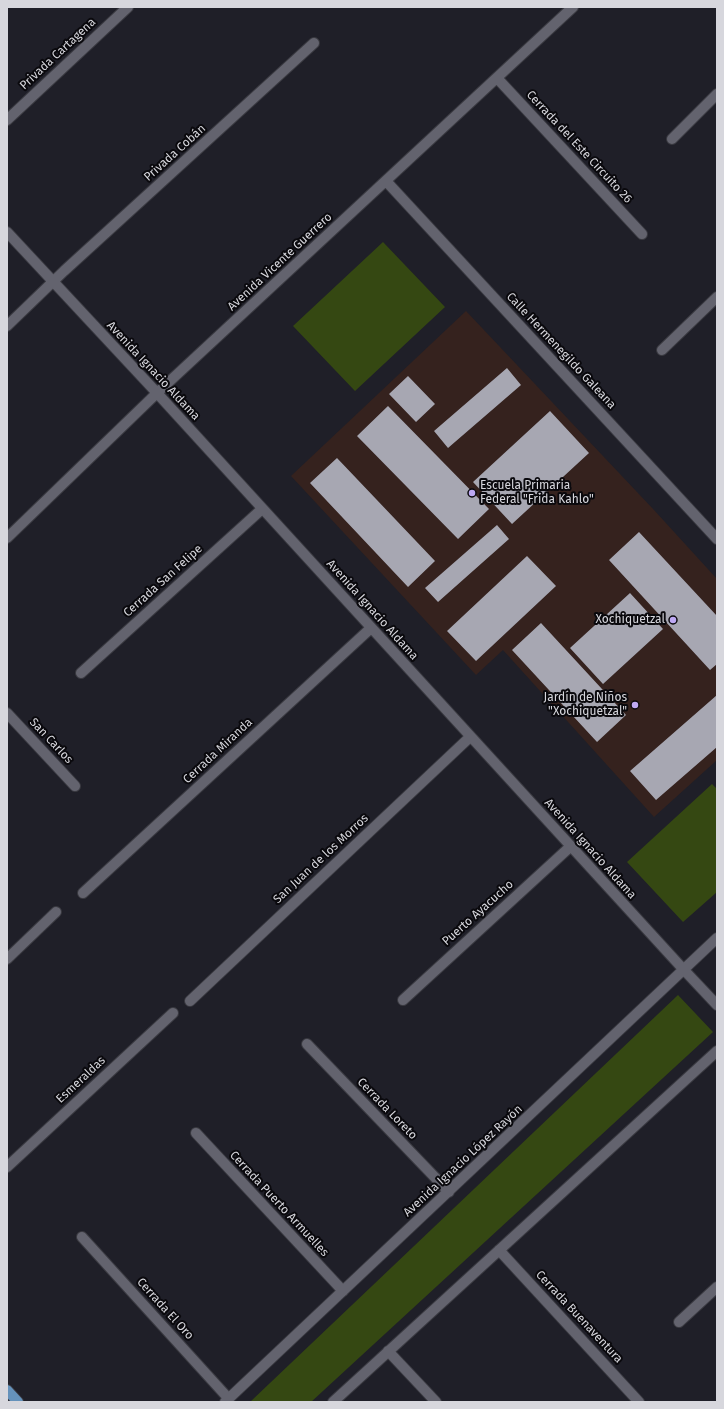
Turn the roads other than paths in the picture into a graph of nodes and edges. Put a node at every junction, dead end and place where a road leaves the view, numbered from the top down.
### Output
1 (128, 7) edge
2 (573, 7) edge
3 (314, 43) dead end
4 (497, 78) junction
5 (717, 94) edge
6 (7, 120) edge
7 (672, 139) dead end
8 (386, 181) junction
9 (7, 232) edge
10 (642, 234) dead end
11 (53, 282) junction
12 (717, 297) edge
13 (7, 326) edge
14 (662, 350) dead end
15 (156, 393) junction
16 (262, 509) junction
17 (7, 538) edge
18 (717, 539) edge
19 (371, 628) junction
20 (81, 673) dead end
21 (7, 713) edge
22 (470, 737) junction
23 (75, 786) dead end
24 (571, 846) junction
25 (83, 893) dead end
26 (56, 912) dead end
27 (717, 938) edge
28 (7, 959) edge
29 (684, 970) junction
30 (190, 1000) dead end
31 (403, 1000) dead end
32 (717, 1005) edge
33 (173, 1013) dead end
34 (307, 1044) dead end
35 (717, 1051) edge
36 (196, 1133) dead end
37 (7, 1167) edge
38 (449, 1192) junction
39 (82, 1237) dead end
40 (499, 1250) junction
41 (717, 1287) edge
42 (343, 1291) junction
43 (680, 1322) dead end
44 (388, 1352) junction
45 (7, 1390) edge
46 (227, 1400) edge
47 (18, 1402) edge
48 (333, 1402) edge
49 (436, 1402) edge
50 (639, 1402) edge

1 - 6 street, Privada Cartagena
2 - 4 street, Avenida Vicente Guerrero
3 - 11 street, Privada Cobán
4 - 8 street, Avenida Vicente Guerrero
4 - 10 street, Cerrada del Este Circuito 26
5 - 7 street
8 - 15 street, Avenida Vicente Guerrero
8 - 18 street, Calle Hermenegildo Galeana
9 - 11 street, Avenida Ignacio Aldama
11 - 13 street, Privada Cobán
11 - 15 street, Avenida Ignacio Aldama
12 - 14 street
15 - 16 street, Avenida Ignacio Aldama
15 - 17 street, Avenida Vicente Guerrero
16 - 19 street, Avenida Ignacio Aldama
16 - 20 street, Cerrada San Felipe
19 - 22 street, Avenida Ignacio Aldama
19 - 25 street, Cerrada Miranda
21 - 23 street, San Carlos
22 - 24 street, Avenida Ignacio Aldama
22 - 30 street, San Juan de los Morros
24 - 29 street, Avenida Ignacio Aldama
24 - 31 street, Puerto Ayacucho
26 - 28 street
27 - 29 street, Avenida Ignacio López Rayón
29 - 32 street, Avenida Ignacio Aldama
29 - 38 street, Avenida Ignacio López Rayón
33 - 37 street, Esmeraldas
34 - 38 street, Cerrada Loreto
35 - 40 street
36 - 42 street, Cerrada Puerto Armuelles
38 - 42 street, Avenida Ignacio López Rayón
39 - 46 street, Cerrada El Oro
40 - 44 street
40 - 50 street, Cerrada Buenaventura
41 - 43 street
42 - 46 street, Avenida Ignacio López Rayón
44 - 48 street
44 - 49 street
45 - 47 main road

